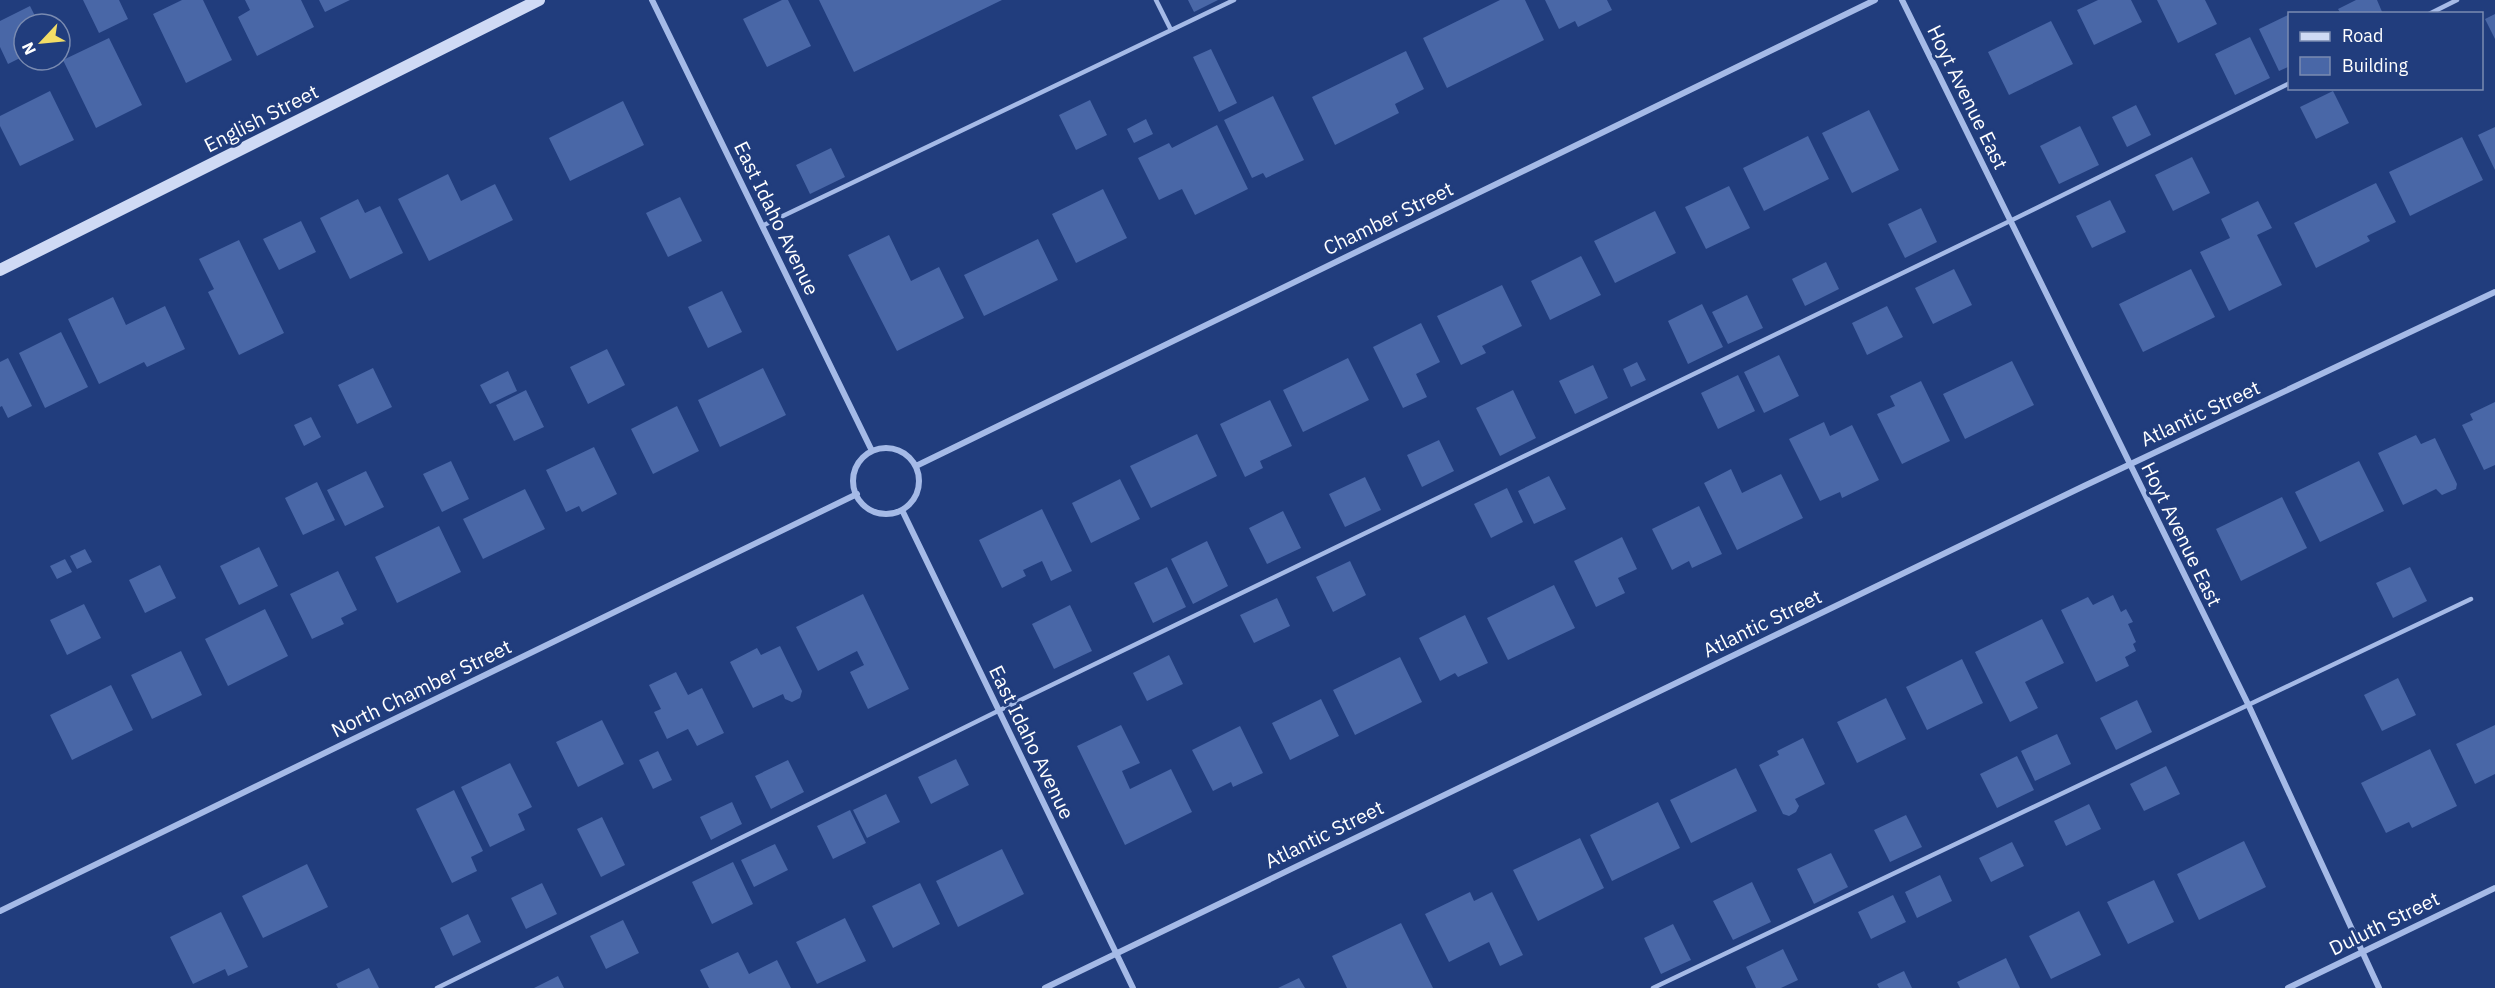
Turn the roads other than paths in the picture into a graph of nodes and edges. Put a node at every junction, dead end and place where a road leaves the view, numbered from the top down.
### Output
1 (539, 0) edge
2 (652, 0) edge
3 (1156, 0) edge
4 (1234, 0) edge
5 (1875, 0) edge
6 (1902, 0) edge
7 (2457, 0) edge
8 (2433, 12) edge
9 (1171, 30) junction
10 (2288, 83) edge
11 (2010, 220) junction
12 (762, 226) junction
13 (0, 270) edge
14 (2495, 292) edge
15 (872, 451) junction
16 (2130, 464) junction
17 (916, 466) junction
18 (857, 494) junction
19 (902, 510) junction
20 (2471, 599) dead end
21 (2248, 704) junction
22 (998, 711) junction
23 (2495, 888) edge
24 (0, 911) edge
25 (2362, 952) junction
26 (1116, 953) junction
27 (437, 988) edge
28 (1045, 988) edge
29 (1133, 988) edge
30 (1653, 988) edge
31 (2288, 988) edge
32 (2379, 988) edge

1 - 13 street, English Street
2 - 12 street, East Idaho Avenue
3 - 9 lane
4 - 9 lane
5 - 17 street, Chamber Street
6 - 11 street, Hoyt Avenue East
7 - 8 lane
9 - 12 lane
10 - 11 lane
11 - 16 street, Hoyt Avenue East
11 - 22 lane
12 - 15 street, East Idaho Avenue
14 - 16 street, Atlantic Street
15 - 17 street
15 - 18 street
16 - 21 street, Hoyt Avenue East
16 - 26 street, Atlantic Street
17 - 19 street
18 - 19 street
18 - 24 street, North Chamber Street
19 - 22 street, East Idaho Avenue
20 - 21 lane
21 - 25 street, Hoyt Avenue East
21 - 30 lane
22 - 26 street, East Idaho Avenue
22 - 27 lane
23 - 25 street, Duluth Street
25 - 31 street, Duluth Street
25 - 32 street, Hoyt Avenue East
26 - 28 street, Atlantic Street
26 - 29 street, East Idaho Avenue

